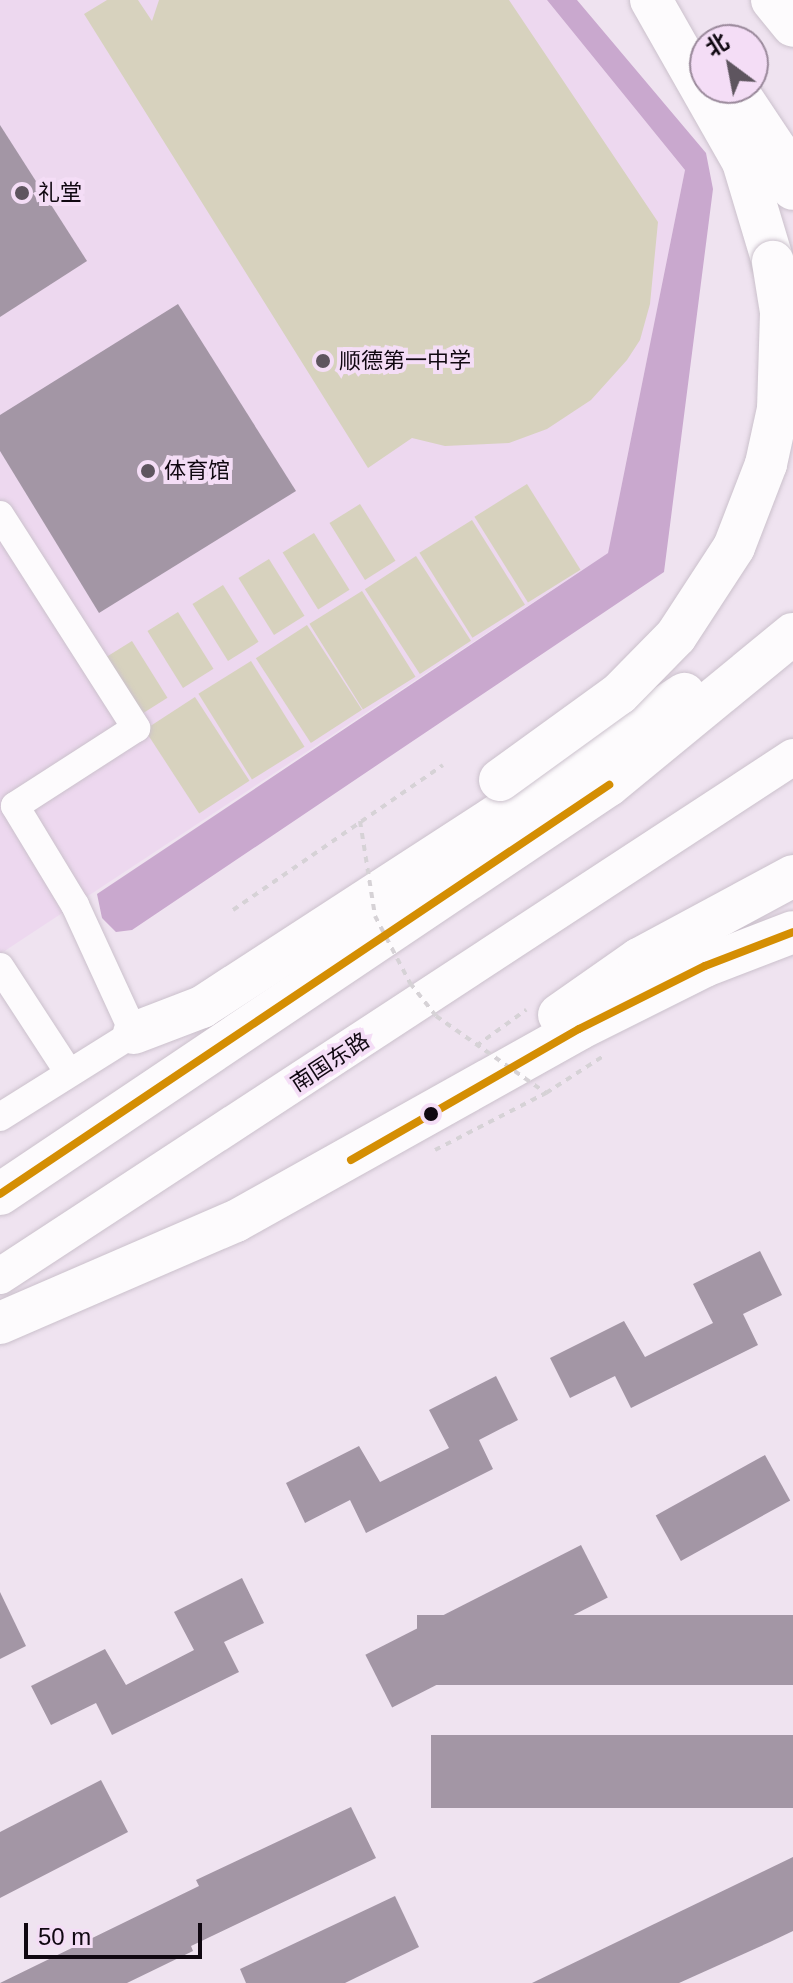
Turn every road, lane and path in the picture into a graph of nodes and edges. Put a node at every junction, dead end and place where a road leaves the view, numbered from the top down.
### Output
1 (651, 0) edge
2 (667, 0) edge
3 (772, 0) edge
4 (689, 26) edge
5 (793, 26) edge
6 (746, 104) edge
7 (793, 189) edge
8 (0, 515) edge
9 (793, 623) edge
10 (793, 634) edge
11 (793, 658) edge
12 (793, 757) edge
13 (443, 765) dead end
14 (609, 785) junction
15 (360, 821) junction
16 (793, 876) edge
17 (233, 910) dead end
18 (793, 932) edge
19 (0, 967) edge
20 (134, 1033) junction
21 (611, 1052) dead end
22 (69, 1073) junction
23 (546, 1093) junction
24 (0, 1117) edge
25 (432, 1151) dead end
26 (351, 1160) junction
27 (0, 1194) edge
28 (0, 1276) edge
29 (0, 1323) edge

1 - 20 highway, bridge
2 - 4 highway
3 - 5 highway
6 - 7 highway
8 - 20 street
9 - 20 highway
10 - 14 highway
11 - 14 main road
12 - 28 main road, 南国东路
13 - 15 path
14 - 27 highway
15 - 17 path
15 - 23 path, bridge
16 - 26 highway
18 - 26 highway
19 - 22 street
20 - 22 street
21 - 23 path
22 - 24 street
23 - 25 path
26 - 29 highway

